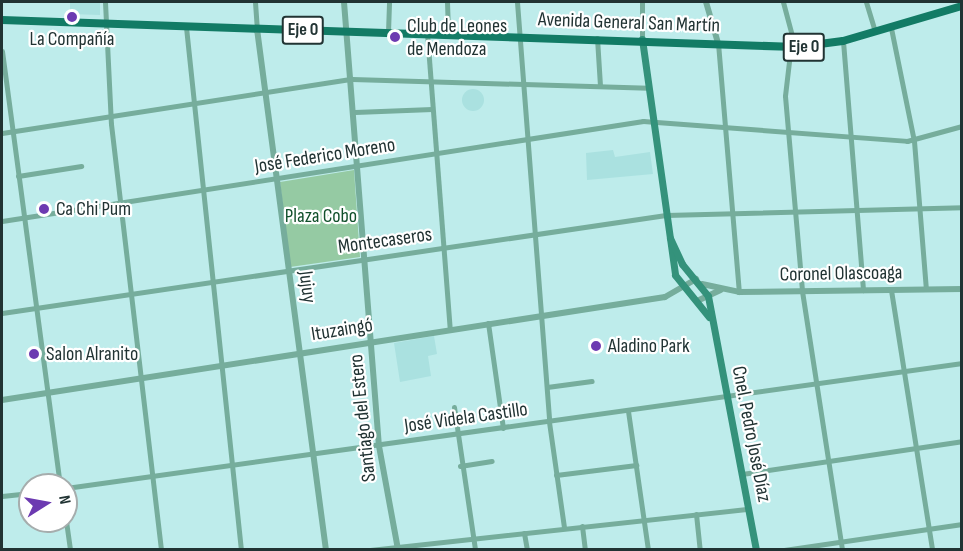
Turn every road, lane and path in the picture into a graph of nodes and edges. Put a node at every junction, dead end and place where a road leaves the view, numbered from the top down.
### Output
1 (105, 2) edge
2 (255, 2) edge
3 (344, 2) edge
4 (389, 2) edge
5 (447, 2) edge
6 (517, 2) edge
7 (642, 2) edge
8 (706, 2) edge
9 (783, 2) edge
10 (866, 2) edge
11 (962, 6) edge
12 (2, 20) edge
13 (104, 24) junction
14 (186, 27) junction
15 (891, 28) junction
16 (257, 29) junction
17 (350, 32) junction
18 (388, 32) junction
19 (874, 32) junction
20 (427, 33) junction
21 (448, 33) junction
22 (518, 35) junction
23 (597, 38) junction
24 (642, 39) junction
25 (843, 41) junction
26 (718, 43) junction
27 (792, 47) junction
28 (2, 55) edge
29 (352, 79) junction
30 (430, 81) junction
31 (522, 85) junction
32 (600, 86) junction
33 (648, 88) junction
34 (265, 92) junction
35 (192, 103) junction
36 (432, 109) junction
37 (355, 112) junction
38 (110, 116) junction
39 (652, 121) junction
40 (724, 125) junction
41 (962, 126) edge
42 (12, 131) junction
43 (788, 131) junction
44 (2, 133) edge
45 (850, 136) junction
46 (526, 139) junction
47 (914, 141) junction
48 (436, 154) junction
49 (81, 166) dead end
50 (358, 167) junction
51 (18, 176) junction
52 (276, 179) junction
53 (201, 191) junction
54 (119, 202) junction
55 (962, 207) edge
56 (920, 210) junction
57 (856, 212) junction
58 (794, 213) junction
59 (733, 214) junction
60 (666, 215) junction
61 (24, 217) junction
62 (2, 220) edge
63 (534, 234) junction
64 (670, 238) junction
65 (443, 248) junction
66 (366, 258) junction
67 (288, 270) junction
68 (210, 282) junction
69 (682, 287) junction
70 (926, 289) junction
71 (962, 289) edge
72 (722, 290) junction
73 (863, 290) junction
74 (891, 290) junction
75 (702, 291) junction
76 (802, 291) junction
77 (739, 292) junction
78 (129, 294) junction
79 (36, 308) junction
80 (2, 313) edge
81 (541, 315) junction
82 (488, 323) junction
83 (713, 325) junction
84 (450, 329) junction
85 (371, 342) junction
86 (299, 353) junction
87 (962, 363) edge
88 (219, 366) junction
89 (904, 372) junction
90 (139, 378) junction
91 (592, 381) dead end
92 (816, 386) junction
93 (547, 387) junction
94 (48, 392) junction
95 (728, 398) junction
96 (2, 400) edge
97 (454, 406) dead end
98 (628, 411) junction
99 (549, 422) junction
100 (503, 428) junction
101 (456, 435) junction
102 (962, 441) edge
103 (380, 446) junction
104 (916, 448) junction
105 (312, 455) junction
106 (492, 461) dead end
107 (827, 461) junction
108 (636, 465) junction
109 (231, 466) junction
110 (460, 466) junction
111 (58, 473) edge
112 (742, 474) junction
113 (556, 475) junction
114 (151, 477) junction
115 (78, 486) edge
116 (18, 494) edge
117 (2, 496) edge
118 (749, 509) junction
119 (696, 514) junction
120 (644, 520) junction
121 (962, 524) edge
122 (582, 526) junction
123 (564, 528) junction
124 (928, 528) junction
125 (68, 533) edge
126 (524, 533) junction
127 (473, 538) junction
128 (840, 541) junction
129 (397, 548) edge
130 (70, 549) edge
131 (160, 549) edge
132 (241, 549) edge
133 (326, 549) edge
134 (370, 549) edge
135 (475, 549) edge
136 (527, 549) edge
137 (585, 549) edge
138 (648, 549) edge
139 (700, 549) edge
140 (756, 549) edge
141 (784, 549) edge
142 (842, 549) edge
143 (932, 549) edge

1 - 13 street
2 - 16 street
3 - 17 street, Santiago del Estero
4 - 18 street
5 - 21 street
6 - 22 street
7 - 24 street
8 - 26 street
9 - 27 street
10 - 19 street
11 - 15 main road, Avenida General San Martín / Eje 0
12 - 13 main road, Avenida General San Martín / Eje 0
13 - 14 main road, Avenida General San Martín / Eje 0
13 - 38 street
14 - 16 main road, Avenida General San Martín / Eje 0
14 - 35 street
15 - 19 main road, Avenida General San Martín / Eje 0
15 - 47 street
16 - 17 main road, Avenida General San Martín / Eje 0
16 - 34 street, Jujuy
17 - 18 main road, Avenida General San Martín / Eje 0
17 - 29 street, Santiago del Estero
18 - 20 main road, Avenida General San Martín / Eje 0
19 - 25 main road, Avenida General San Martín / Eje 0
20 - 21 main road, Avenida General San Martín / Eje 0
20 - 30 street
21 - 22 main road, Avenida General San Martín / Eje 0
22 - 23 main road, Avenida General San Martín / Eje 0
22 - 31 street
23 - 24 main road, Avenida General San Martín / Eje 0
23 - 32 street
24 - 26 main road, Avenida General San Martín / Eje 0
24 - 33 main road, Cnel. Pedro José Díaz
25 - 27 main road, Avenida General San Martín / Eje 0
25 - 45 street
26 - 27 main road, Avenida General San Martín / Eje 0
26 - 40 street
27 - 43 street
28 - 42 street
29 - 30 street
29 - 34 street
29 - 37 street, Santiago del Estero
30 - 31 street
30 - 36 street
31 - 32 street
31 - 46 street
32 - 33 street
33 - 39 main road, Cnel. Pedro José Díaz
34 - 35 street
34 - 52 street, Jujuy
35 - 38 street
35 - 53 street
36 - 37 street
36 - 48 street
37 - 50 street, Santiago del Estero
38 - 42 street
38 - 54 street
39 - 40 street, José Federico Moreno
39 - 46 street, José Federico Moreno
39 - 60 main road, Cnel. Pedro José Díaz
40 - 43 street, José Federico Moreno
40 - 59 street
41 - 47 street
42 - 44 street
42 - 51 street
43 - 45 street, José Federico Moreno
43 - 58 street
45 - 47 street, José Federico Moreno
45 - 57 street
46 - 48 street, José Federico Moreno
46 - 63 street
47 - 56 street
48 - 50 street, José Federico Moreno
48 - 65 street
49 - 51 street
50 - 52 street, José Federico Moreno
50 - 66 street, Santiago del Estero
51 - 61 street
52 - 53 street, José Federico Moreno
52 - 67 street, Jujuy
53 - 54 street, José Federico Moreno
53 - 68 street
54 - 61 street, José Federico Moreno
54 - 78 street
55 - 56 street, Montecaseros
56 - 57 street, Montecaseros
56 - 70 street
57 - 58 street, Montecaseros
57 - 73 street
58 - 59 street, Montecaseros
58 - 76 street
59 - 60 street, Montecaseros
59 - 77 street
60 - 63 street, Montecaseros
60 - 64 main road, Cnel. Pedro José Díaz
61 - 62 street, José Federico Moreno
61 - 79 street
63 - 65 street, Montecaseros
63 - 81 street
64 - 69 main road, Cnel. Pedro José Díaz
64 - 75 main road, Cnel. Pedro José Díaz
65 - 66 street, Montecaseros
65 - 84 street
66 - 67 street, Montecaseros
66 - 85 street, Santiago del Estero
67 - 68 street, Montecaseros
67 - 86 street, Jujuy
68 - 78 street, Montecaseros
68 - 88 street
69 - 75 main road, Cnel. Pedro José Díaz
69 - 75 street, Ituzaingó
69 - 81 street, Ituzaingó
70 - 71 street, Coronel Olascoaga
70 - 74 street, Coronel Olascoaga
72 - 75 street, Coronel Olascoaga
72 - 75 street, Coronel Olascoaga
72 - 77 street, Coronel Olascoaga
73 - 74 street, Coronel Olascoaga
73 - 76 street, Coronel Olascoaga
74 - 89 street
75 - 83 main road, Cnel. Pedro José Díaz
75 - 83 main road, Cnel. Pedro José Díaz
76 - 77 street, Coronel Olascoaga
76 - 92 street
78 - 79 street, Montecaseros
78 - 90 street
79 - 80 street, Montecaseros
79 - 94 street
81 - 82 street, Ituzaingó
81 - 93 street
82 - 84 street, Ituzaingó
82 - 100 street
83 - 95 main road, Cnel. Pedro José Díaz
84 - 85 street, Ituzaingó
85 - 86 street, Ituzaingó
85 - 103 street, Santiago del Estero
86 - 88 street, Ituzaingó
86 - 105 street, Jujuy
87 - 89 street, José Videla Castillo
88 - 90 street, Ituzaingó
88 - 109 street
89 - 92 street, José Videla Castillo
89 - 104 street
90 - 94 street, Ituzaingó
90 - 114 street
91 - 93 street
92 - 95 street, José Videla Castillo
92 - 107 street
93 - 99 street
94 - 96 street, Ituzaingó
94 - 111 street
95 - 98 street, José Videla Castillo
95 - 112 main road, Cnel. Pedro José Díaz
97 - 101 street
98 - 99 street, José Videla Castillo
98 - 108 street
99 - 100 street, José Videla Castillo
99 - 113 street
100 - 101 street, José Videla Castillo
101 - 103 street, José Videla Castillo
101 - 110 street
102 - 104 street
103 - 105 street, José Videla Castillo
103 - 129 street, Santiago del Estero
104 - 107 street
104 - 124 street
105 - 109 street, José Videla Castillo
105 - 133 street, Jujuy
106 - 110 street
107 - 112 street
107 - 128 street
108 - 113 street
108 - 120 street
109 - 114 street, José Videla Castillo
109 - 132 street
110 - 127 street
112 - 118 main road, Cnel. Pedro José Díaz
113 - 123 street
114 - 115 street, José Videla Castillo
114 - 131 street
116 - 117 street
118 - 119 street
118 - 140 main road, Cnel. Pedro José Díaz
119 - 120 street
119 - 139 street
120 - 122 street
120 - 138 street
121 - 124 street
122 - 123 street
122 - 137 street
123 - 126 street
124 - 128 street
124 - 143 street
125 - 130 street
126 - 127 street
126 - 136 street
127 - 129 street
127 - 135 street
128 - 141 street
128 - 142 street
129 - 134 street

